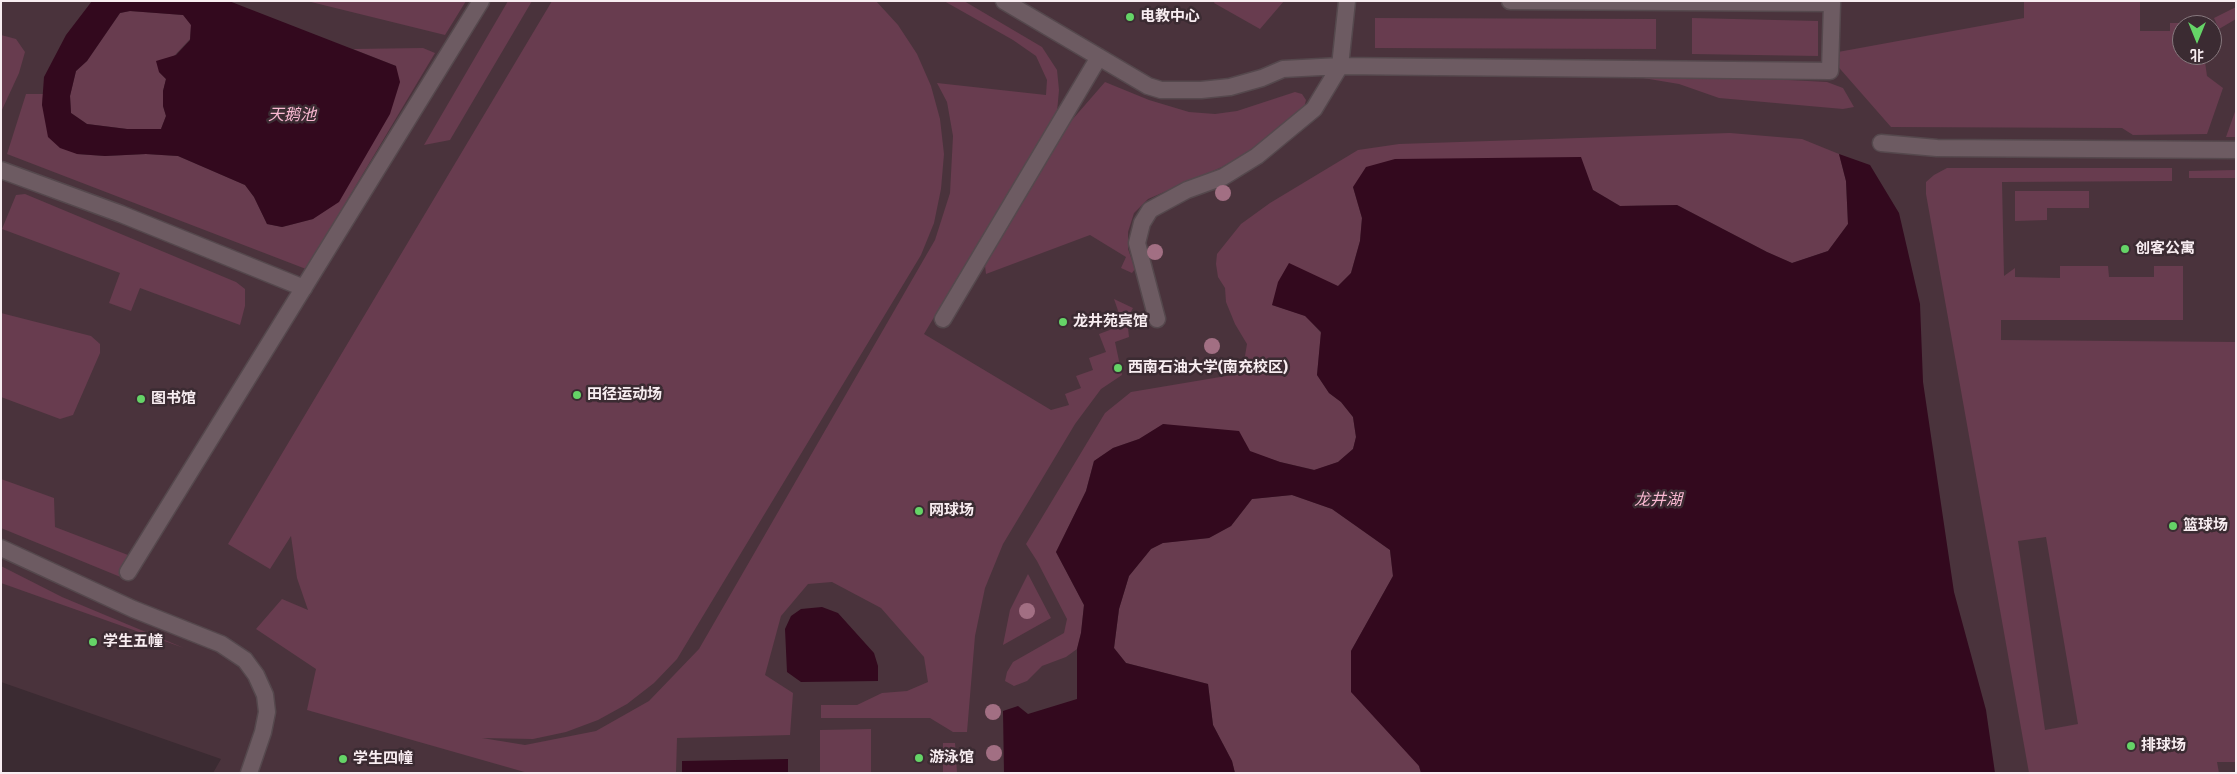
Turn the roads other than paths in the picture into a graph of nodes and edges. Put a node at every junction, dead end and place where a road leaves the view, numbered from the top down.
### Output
1 (481, 1) edge
2 (1004, 1) edge
3 (1347, 1) edge
4 (1510, 1) edge
5 (1099, 57) junction
6 (1340, 66) junction
7 (1882, 143) dead end
8 (2236, 150) edge
9 (1, 170) edge
10 (304, 288) junction
11 (943, 319) dead end
12 (1157, 319) dead end
13 (1, 548) edge
14 (128, 572) dead end
15 (249, 773) edge

1 - 10 lane
2 - 5 lane
3 - 6 lane
4 - 6 lane
5 - 6 lane
5 - 11 lane
6 - 12 lane
7 - 8 lane
9 - 10 lane
10 - 14 lane
13 - 15 lane

